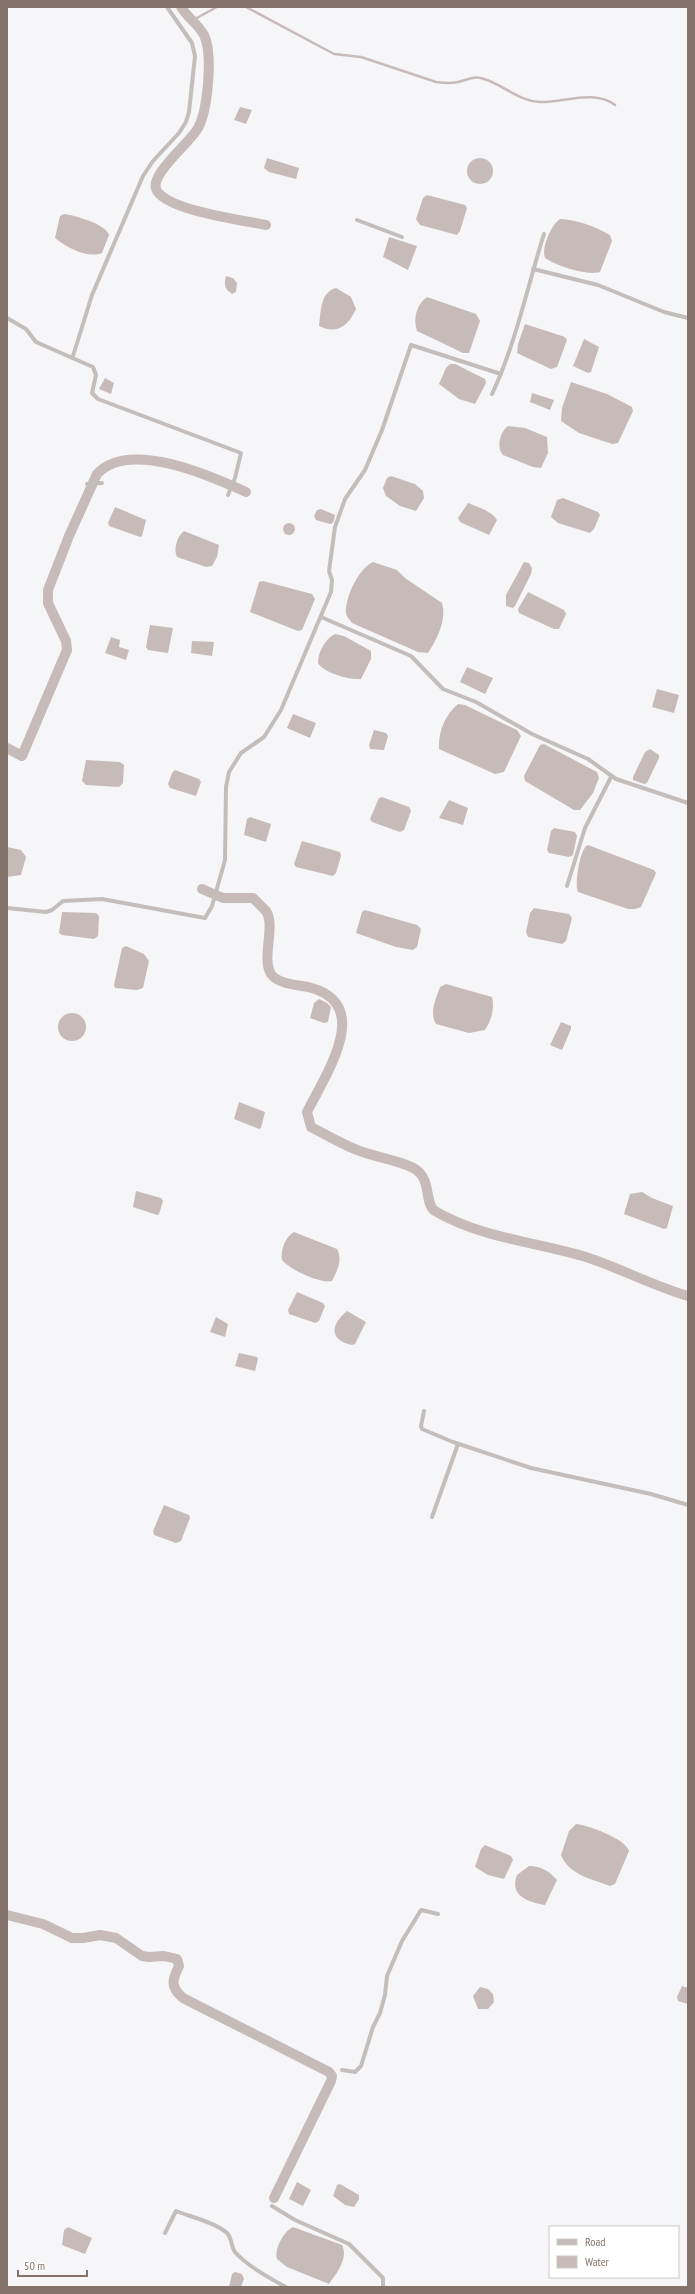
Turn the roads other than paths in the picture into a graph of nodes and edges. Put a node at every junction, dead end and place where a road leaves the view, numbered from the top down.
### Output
1 (167, 7) edge
2 (357, 220) dead end
3 (544, 234) dead end
4 (402, 237) dead end
5 (533, 270) junction
6 (7, 318) edge
7 (688, 318) edge
8 (73, 356) junction
9 (501, 374) junction
10 (492, 394) dead end
11 (102, 483) dead end
12 (87, 484) dead end
13 (228, 495) dead end
14 (321, 617) junction
15 (611, 777) junction
16 (688, 803) edge
17 (567, 886) dead end
18 (7, 908) edge
19 (424, 1411) dead end
20 (458, 1444) junction
21 (688, 1505) edge
22 (432, 1517) dead end
23 (438, 1914) dead end
24 (342, 2070) dead end
25 (272, 2206) dead end
26 (165, 2233) dead end
27 (286, 2287) edge
28 (383, 2287) edge

1 - 8 street
2 - 4 street
3 - 5 street
5 - 7 street
5 - 9 street
6 - 8 street
8 - 13 street
9 - 10 street
9 - 14 street
11 - 12 street
14 - 15 street
14 - 18 street
15 - 16 street
15 - 17 street
19 - 20 street
20 - 21 street
20 - 22 street
23 - 24 street
25 - 28 street
26 - 27 street

